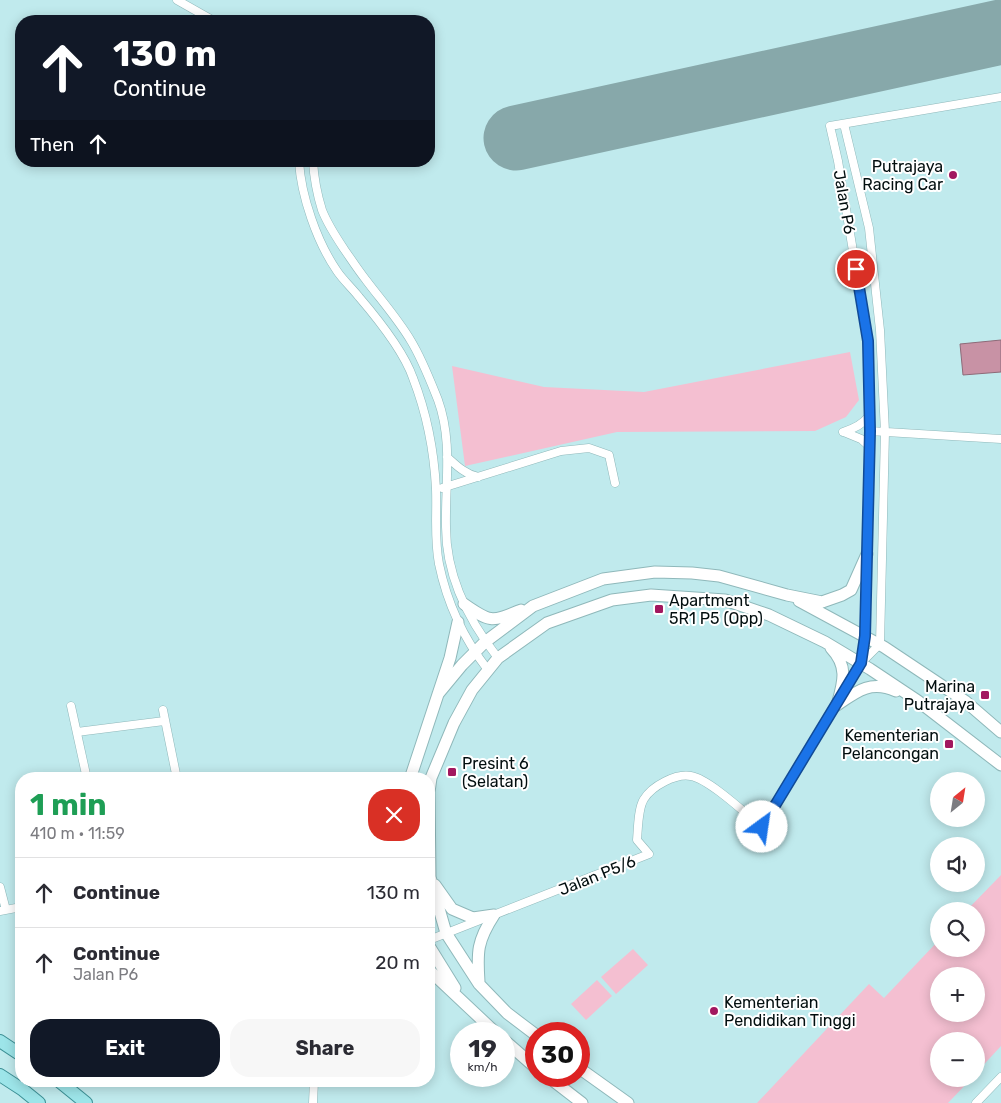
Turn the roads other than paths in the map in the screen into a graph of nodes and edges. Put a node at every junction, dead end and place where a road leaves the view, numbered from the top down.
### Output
1 (177, 0) edge
2 (203, 15) edge
3 (1001, 97) edge
4 (844, 124) junction
5 (299, 167) edge
6 (313, 167) edge
7 (869, 416) junction
8 (870, 431) junction
9 (885, 432) junction
10 (1001, 439) edge
11 (870, 446) junction
12 (447, 457) junction
13 (478, 477) junction
14 (615, 483) dead end
15 (447, 487) junction
16 (436, 489) junction
17 (867, 554) junction
18 (787, 595) junction
19 (464, 604) junction
20 (533, 606) junction
21 (458, 622) junction
22 (865, 636) junction
23 (485, 642) junction
24 (825, 642) junction
25 (880, 644) junction
26 (474, 652) junction
27 (498, 658) junction
28 (861, 663) junction
29 (488, 670) junction
30 (438, 694) junction
31 (918, 701) junction
32 (836, 705) junction
33 (71, 706) dead end
34 (163, 710) dead end
35 (164, 721) junction
36 (77, 732) junction
37 (1001, 732) edge
38 (1001, 766) edge
39 (86, 772) edge
40 (175, 772) edge
41 (412, 772) edge
42 (434, 772) edge
43 (435, 884) edge
44 (0, 887) edge
45 (435, 894) edge
46 (3, 911) edge
47 (494, 915) junction
48 (446, 933) junction
49 (435, 938) edge
50 (435, 956) edge
51 (435, 975) edge
52 (479, 984) junction
53 (462, 1000) junction
54 (485, 1022) edge
55 (525, 1027) edge
56 (0, 1041) edge
57 (515, 1050) edge
58 (15, 1051) edge
59 (525, 1058) edge
60 (0, 1075) edge
61 (590, 1076) edge
62 (1001, 1077) edge
63 (15, 1085) edge
64 (18, 1087) edge
65 (66, 1087) edge
66 (314, 1087) edge
67 (561, 1087) edge
68 (39, 1103) edge
69 (86, 1103) edge
70 (313, 1103) edge
71 (582, 1103) edge
72 (628, 1103) edge
73 (976, 1103) edge

1 - 2 street
3 - 4 street
4 - 7 street, Jalan P6
4 - 9 street, Jalan P6
5 - 16 street
6 - 12 street
7 - 8 street, Jalan P6
7 - 11 street
8 - 9 street
8 - 11 street, Jalan P6
9 - 10 street
9 - 25 street, Jalan P6
11 - 17 street, Jalan P6
12 - 13 street
12 - 15 street
13 - 14 street
13 - 15 street
15 - 16 street
15 - 19 street
16 - 21 street
17 - 18 street
17 - 22 street, Jalan P6
18 - 20 street
18 - 22 street
19 - 20 street
19 - 23 street
20 - 23 street
21 - 26 street
21 - 30 street
22 - 25 street
22 - 28 street, Jalan P6
23 - 26 street
23 - 27 street
24 - 27 street
24 - 28 street
24 - 32 street
25 - 28 street
25 - 37 street
26 - 29 street
26 - 30 street
27 - 29 street
28 - 31 street
28 - 32 street, Jalan P5/6
29 - 42 street
30 - 41 street
31 - 32 street
31 - 38 street
32 - 47 street, Jalan P5/6
33 - 36 street
34 - 35 street
35 - 36 street
35 - 40 street
36 - 39 street
43 - 47 street
44 - 46 street
45 - 48 street
47 - 48 street, Jalan P5/6
47 - 52 street
48 - 49 street, Jalan P5/6
48 - 52 street
50 - 53 street
51 - 53 street
52 - 55 street
53 - 54 street
56 - 58 main road
57 - 59 street
60 - 63 main road
61 - 72 street
62 - 73 street
64 - 68 main road
65 - 69 main road
66 - 70 street
67 - 71 street

